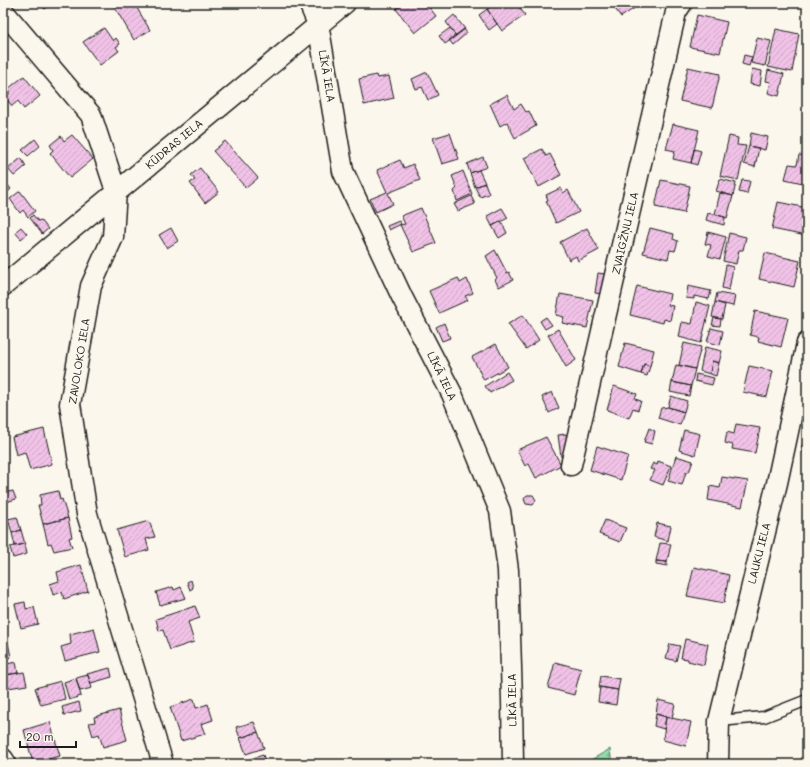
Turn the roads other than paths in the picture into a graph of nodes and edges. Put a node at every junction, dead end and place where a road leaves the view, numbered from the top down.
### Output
1 (309, 3) edge
2 (345, 3) edge
3 (682, 3) edge
4 (3, 12) edge
5 (318, 24) junction
6 (116, 191) junction
7 (3, 286) edge
8 (807, 343) edge
9 (571, 465) dead end
10 (807, 700) edge
11 (719, 721) junction
12 (3, 759) edge
13 (157, 763) edge
14 (6, 764) edge
15 (513, 764) edge
16 (718, 764) edge

1 - 5 street, LĪKĀ IELA
2 - 5 street, KŪDRAS IELA
3 - 9 street, ZVAIGŽŅU IELA
4 - 6 street, ZAVOLOKO IELA
5 - 6 street, KŪDRAS IELA
5 - 15 street, LĪKĀ IELA
6 - 7 street, KŪDRAS IELA
6 - 13 street, ZAVOLOKO IELA
8 - 11 street, LAUKU IELA
10 - 11 lane
11 - 16 street, LAUKU IELA
12 - 14 street

